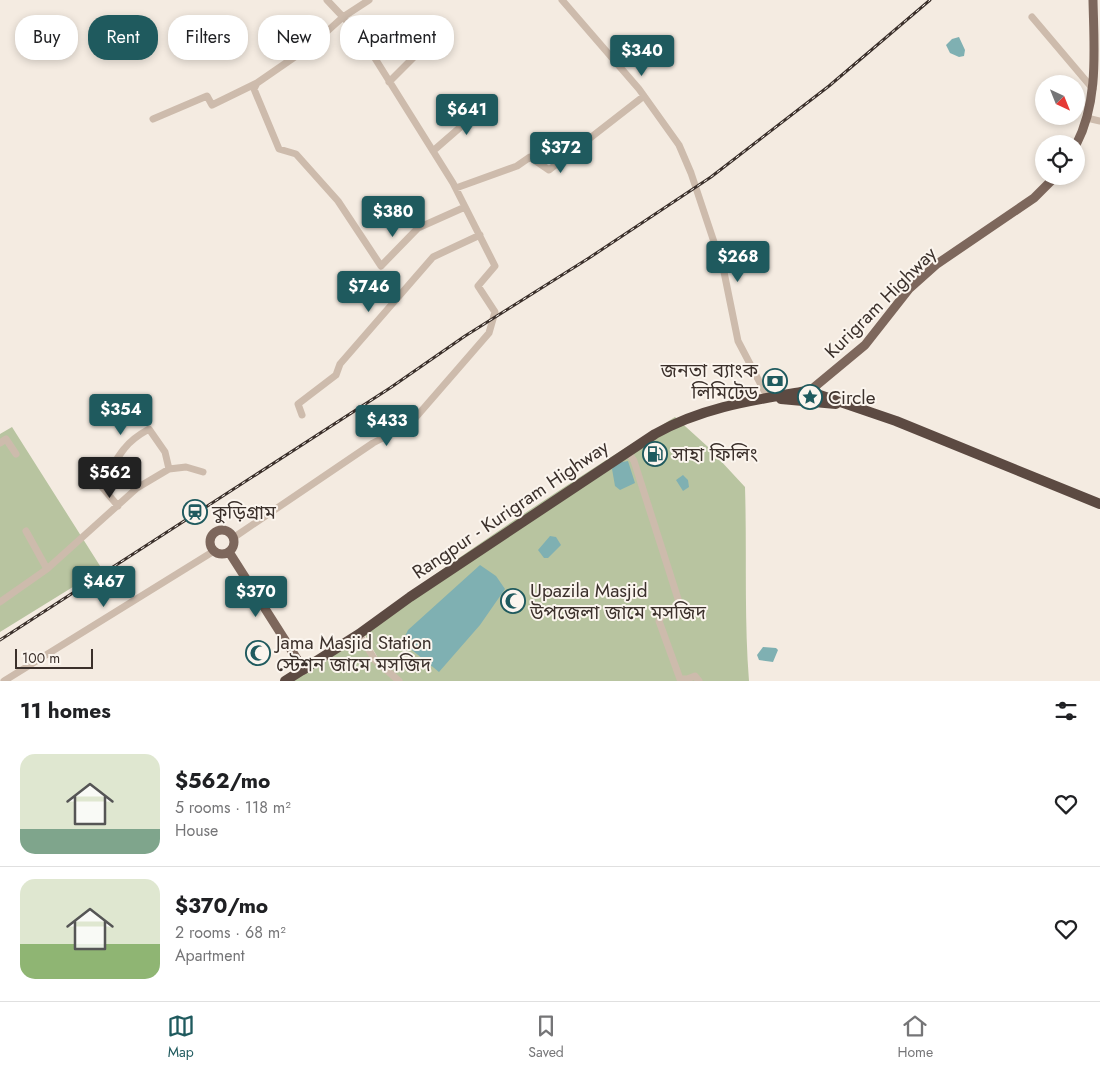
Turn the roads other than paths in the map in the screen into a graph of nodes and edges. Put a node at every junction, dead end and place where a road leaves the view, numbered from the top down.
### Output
1 (328, 0) edge
2 (369, 0) edge
3 (562, 0) edge
4 (1092, 0) edge
5 (341, 15) edge
6 (346, 15) edge
7 (1032, 17) dead end
8 (340, 20) edge
9 (376, 60) edge
10 (411, 60) edge
11 (390, 82) junction
12 (257, 83) junction
13 (1093, 89) junction
14 (644, 96) junction
15 (487, 104) dead end
16 (464, 108) dead end
17 (471, 118) junction
18 (1087, 118) junction
19 (152, 120) dead end
20 (1100, 121) edge
21 (1080, 135) edge
22 (433, 150) junction
23 (1047, 185) edge
24 (456, 188) junction
25 (465, 207) junction
26 (480, 235) junction
27 (813, 396) junction
28 (768, 398) junction
29 (302, 415) dead end
30 (0, 443) edge
31 (628, 452) junction
32 (16, 454) dead end
33 (169, 469) junction
34 (203, 472) dead end
35 (1100, 504) edge
36 (118, 506) junction
37 (26, 531) dead end
38 (234, 538) junction
39 (214, 551) junction
40 (229, 552) junction
41 (47, 570) junction
42 (0, 602) edge
43 (359, 634) junction
44 (304, 670) junction
45 (4, 681) edge
46 (285, 681) edge
47 (399, 681) edge
48 (699, 681) edge

1 - 5 street
2 - 6 street
3 - 14 street
4 - 13 main road
7 - 13 street
8 - 12 street
9 - 11 street
10 - 11 street
11 - 22 street
12 - 19 street
12 - 25 street
13 - 18 main road
14 - 24 street
14 - 28 street
15 - 17 street
16 - 17 street
17 - 22 street
18 - 20 street
18 - 21 main road
22 - 24 street
23 - 27 main road, Kurigram Highway
24 - 25 street
25 - 26 street
26 - 29 street
26 - 38 street
27 - 28 highway, Rangpur - Kurigram Highway
27 - 28 highway
27 - 35 highway
28 - 31 highway, Rangpur - Kurigram Highway
30 - 32 street
31 - 43 highway, Rangpur - Kurigram Highway
31 - 48 street
33 - 34 street
33 - 36 street
33 - 36 street
36 - 41 street
37 - 41 street
38 - 39 main road
38 - 40 main road
39 - 40 main road
39 - 45 street
40 - 44 main road
41 - 42 street
43 - 44 highway, Rangpur - Kurigram Highway
43 - 47 street
44 - 46 highway, Rangpur - Kurigram Highway

